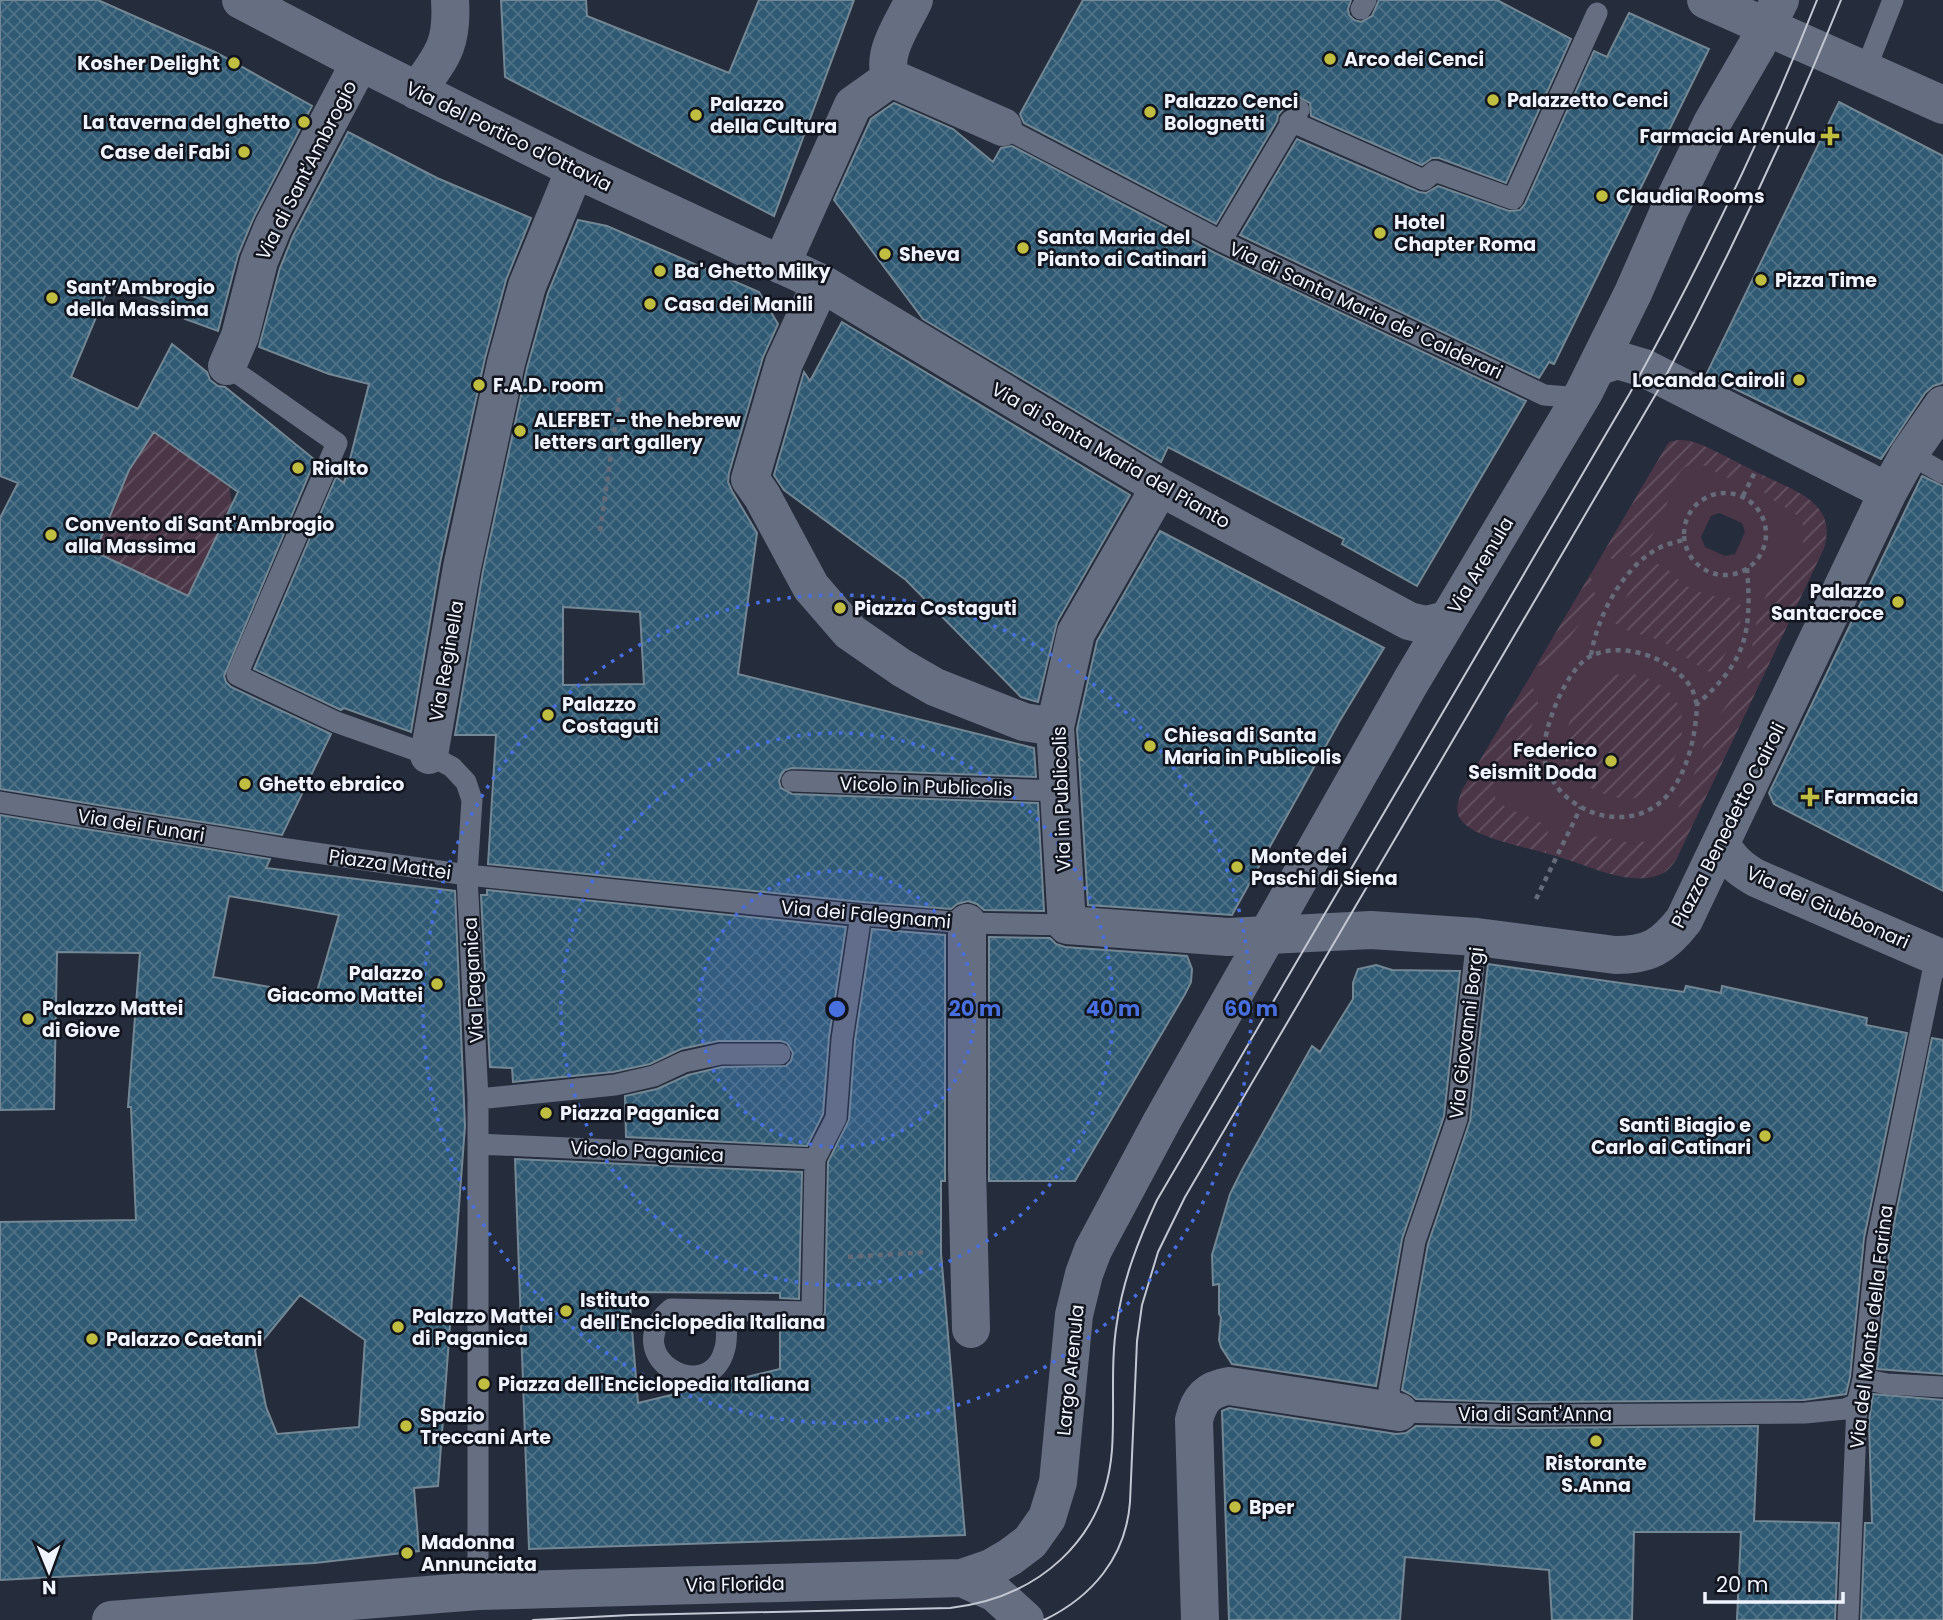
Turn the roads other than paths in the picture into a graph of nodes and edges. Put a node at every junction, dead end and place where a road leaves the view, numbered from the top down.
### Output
1 (241, 0) edge
2 (450, 0) edge
3 (914, 0) edge
4 (1706, 0) edge
5 (1894, 0) edge
6 (1597, 13) dead end
7 (1774, 14) edge
8 (360, 62) junction
9 (1865, 71) junction
10 (891, 78) junction
11 (417, 90) junction
12 (1943, 105) edge
13 (1003, 127) joint
14 (575, 169) junction
15 (1221, 241) junction
16 (781, 265) junction
17 (821, 283) junction
18 (227, 366) joint
19 (1590, 379) junction
20 (1943, 405) edge
21 (1909, 454) junction
22 (1943, 473) edge
23 (1160, 486) junction
24 (1888, 492) junction
25 (1447, 621) junction
26 (336, 722) joint
27 (1055, 727) junction
28 (429, 755) junction
29 (792, 781) dead end
30 (1059, 792) junction
31 (0, 802) edge
32 (1721, 844) junction
33 (282, 848) joint
34 (467, 876) junction
35 (861, 915) junction
36 (967, 923) junction
37 (1067, 925) junction
38 (1266, 936) junction
39 (1477, 937) junction
40 (1940, 957) edge
41 (780, 1054) dead end
42 (478, 1092) junction
43 (1161, 1121) joint
44 (478, 1151) junction
45 (815, 1160) junction
46 (726, 1310) dead end
47 (971, 1329) dead end
48 (1863, 1379) junction
49 (1943, 1387) edge
50 (1857, 1404) junction
51 (1399, 1412) junction
52 (976, 1573) junction
53 (478, 1591) junction
54 (130, 1619) edge
55 (1025, 1620) edge
56 (1200, 1620) edge
57 (1847, 1620) edge

1 - 8 street, Via del Portico d'Ottavia
2 - 11 street
3 - 10 street
4 - 7 street
5 - 9 lane
6 - 15 lane
7 - 9 street
7 - 19 street, Via Arenula
8 - 11 street, Via del Portico d'Ottavia
8 - 18 street, Via di Sant'Ambrogio
9 - 12 street
10 - 13 street
10 - 16 street
11 - 14 street, Via del Portico d'Ottavia
13 - 15 lane, Via di Santa Maria de' Calderari
14 - 16 street, Via del Portico d'Ottavia
14 - 28 street, Via Reginella
15 - 19 lane, Via di Santa Maria de' Calderari
16 - 17 street, Via di Santa Maria del Pianto
17 - 23 street, Via di Santa Maria del Pianto
17 - 27 street
18 - 26 lane, Via di Sant'Ambrogio
19 - 24 street
19 - 25 street, Via Arenula
20 - 21 street, Piazza Benedetto Cairoli
21 - 22 lane
21 - 24 street, Piazza Benedetto Cairoli
23 - 25 street, Via di Santa Maria del Pianto
23 - 27 street, Via in Publicolis
24 - 32 street, Piazza Benedetto Cairoli
25 - 38 street, Via Arenula
26 - 28 lane, Piazza Mattei
27 - 30 street, Via in Publicolis
28 - 34 lane, Piazza Mattei
29 - 30 lane, Vicolo in Publicolis
30 - 37 street, Via in Publicolis
31 - 33 lane, Via dei Funari
32 - 39 street, Piazza Benedetto Cairoli
32 - 40 street, Via dei Giubbonari
33 - 34 lane, Piazza Mattei
34 - 35 lane, Via dei Falegnami
34 - 42 lane, Via Paganica
35 - 36 lane, Via dei Falegnami
35 - 45 lane
36 - 37 lane, Via dei Falegnami
36 - 47 street
37 - 38 street, Via dei Falegnami
38 - 39 street, Piazza Benedetto Cairoli
38 - 43 street, Via Arenula
39 - 51 lane, Via Giovanni Borgi
40 - 48 lane, Via del Monte della Farina
41 - 42 lane
42 - 44 lane, Via Paganica
43 - 52 street, Largo Arenula
44 - 45 lane, Vicolo Paganica
44 - 53 lane
45 - 46 lane
48 - 49 lane
48 - 50 lane, Via del Monte della Farina
50 - 51 lane, Via di Sant'Anna
50 - 57 lane, Via del Monte della Farina
51 - 56 street, Via di Sant'Anna
52 - 53 street, Via Florida
52 - 55 street
53 - 54 street, Via Florida

